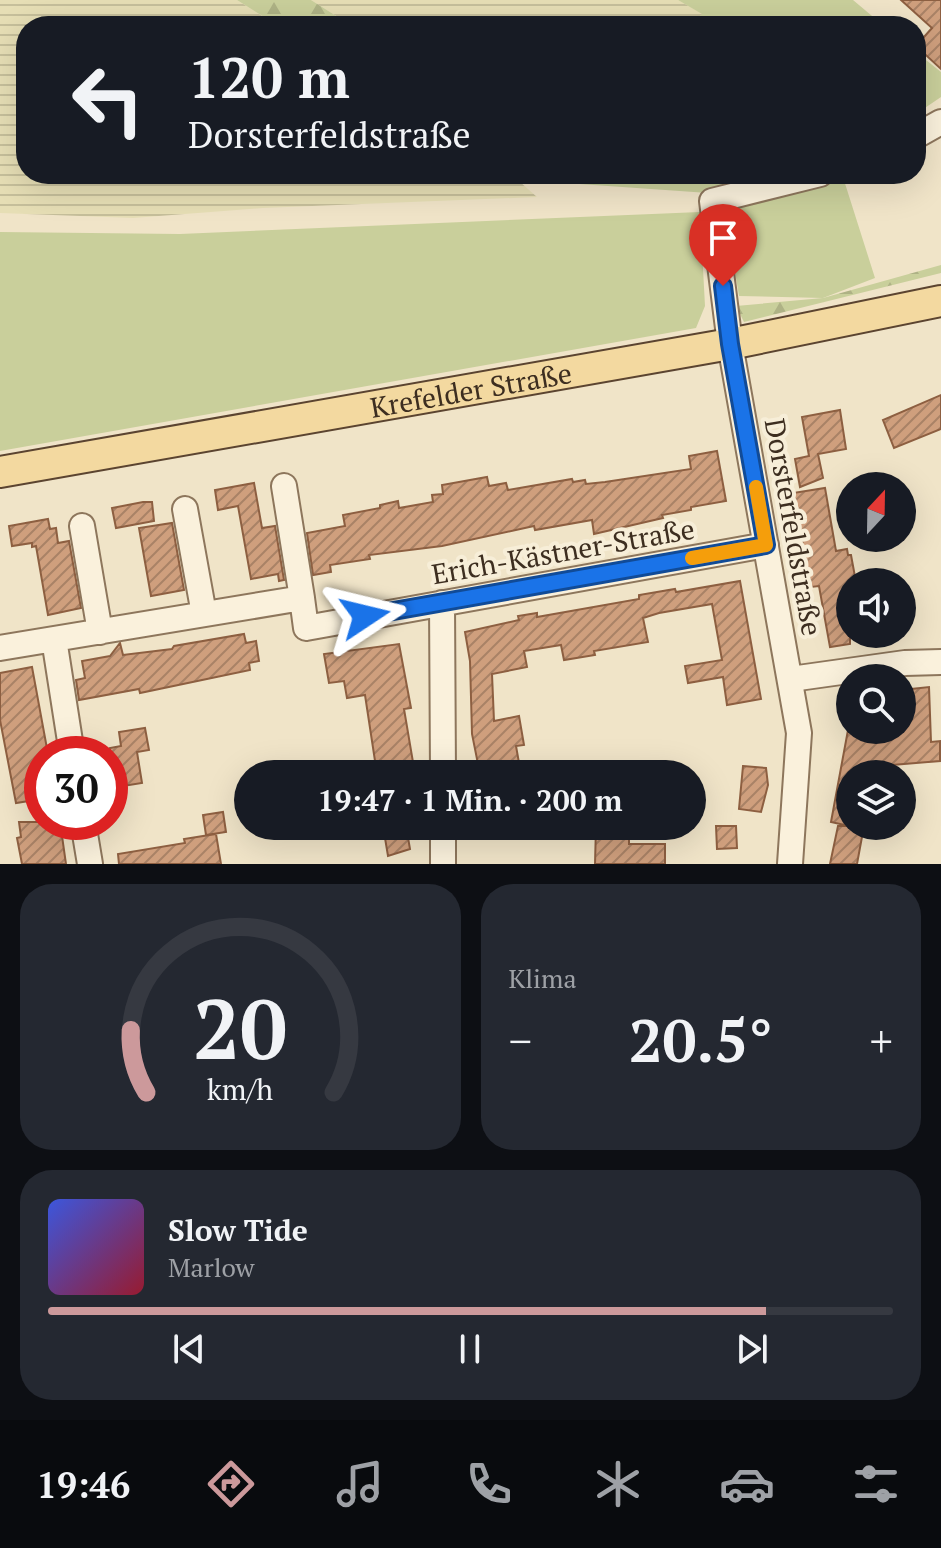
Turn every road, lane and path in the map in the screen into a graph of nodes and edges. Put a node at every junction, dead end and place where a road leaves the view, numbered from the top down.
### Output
1 (780, 184) edge
2 (941, 301) edge
3 (730, 344) junction
4 (0, 472) edge
5 (284, 486) dead end
6 (185, 509) dead end
7 (82, 526) dead end
8 (766, 545) junction
9 (302, 598) junction
10 (442, 603) junction
11 (204, 614) junction
12 (100, 632) junction
13 (54, 639) junction
14 (0, 648) edge
15 (941, 662) edge
16 (791, 679) junction
17 (69, 736) edge
18 (443, 760) edge
19 (86, 840) edge
20 (443, 840) edge
21 (90, 864) edge
22 (443, 864) edge
23 (790, 864) edge

1 - 3 street, Dorsterfeldstraße
2 - 3 main road, Krefelder Straße
3 - 4 main road, Krefelder Straße
3 - 8 street, Dorsterfeldstraße
5 - 9 street, Erich-Kästner-Straße
6 - 11 street
7 - 12 street
8 - 10 street, Erich-Kästner-Straße
8 - 16 street, Dorsterfeldstraße
9 - 10 street, Erich-Kästner-Straße
9 - 11 street
10 - 18 street
11 - 12 street
12 - 13 street
13 - 14 street
13 - 17 street
15 - 16 street
16 - 23 street, Dorsterfeldstraße
19 - 21 street
20 - 22 street

